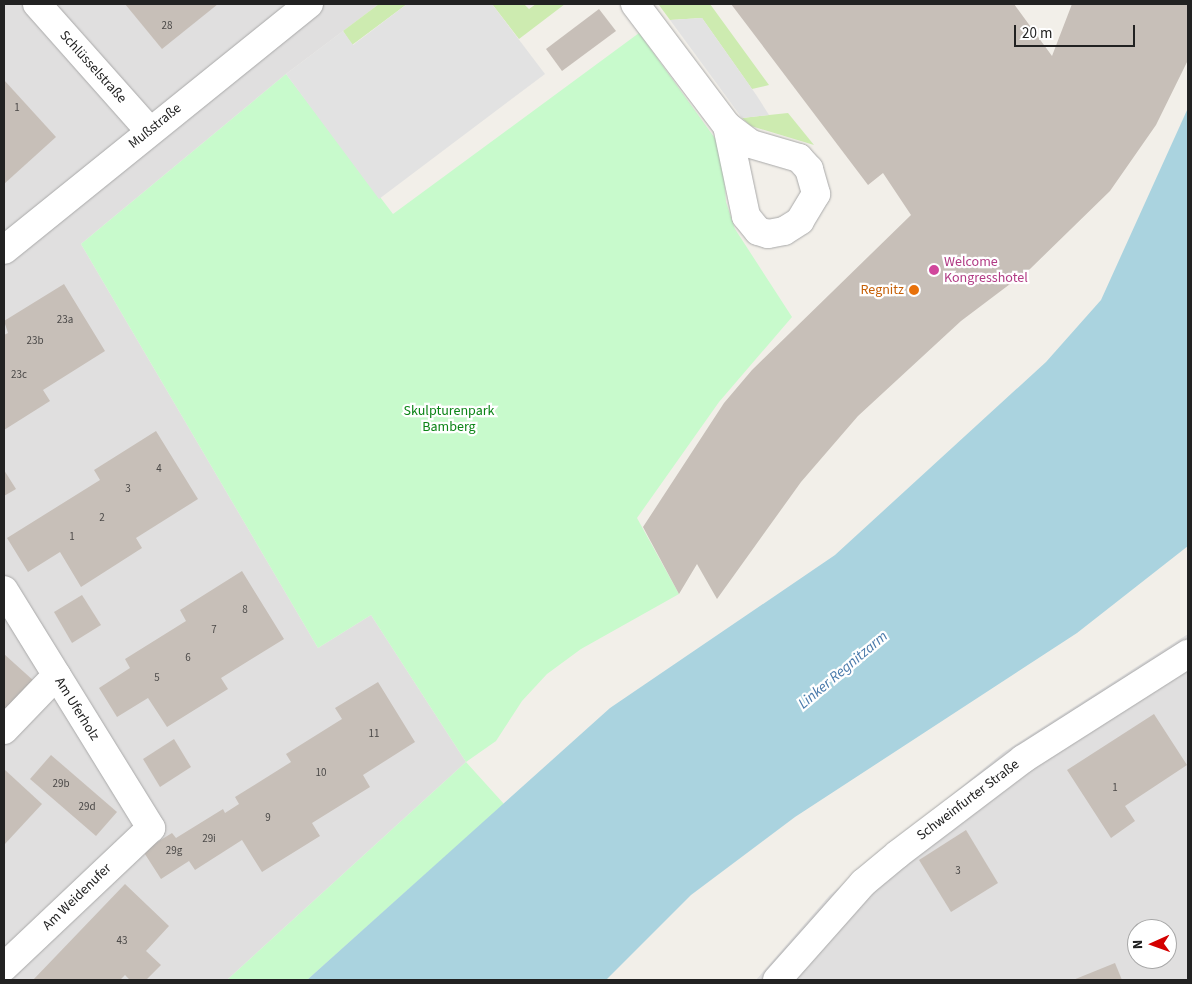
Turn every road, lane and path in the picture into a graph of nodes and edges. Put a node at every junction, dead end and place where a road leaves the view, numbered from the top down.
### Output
1 (37, 4) edge
2 (309, 4) edge
3 (635, 4) edge
4 (727, 126) dead end
5 (149, 130) junction
6 (4, 250) edge
7 (4, 590) edge
8 (1188, 654) edge
9 (56, 675) junction
10 (4, 730) edge
11 (151, 828) joint
12 (4, 967) edge
13 (777, 980) edge

1 - 5 street, Schlüsselstraße
2 - 5 street, Mußstraße
3 - 4 street
5 - 6 street, Mußstraße
7 - 9 street, Am Uferholz
8 - 13 street, Schweinfurter Straße
9 - 10 street
9 - 11 street, Am Uferholz
11 - 12 street, Am Weidenufer

